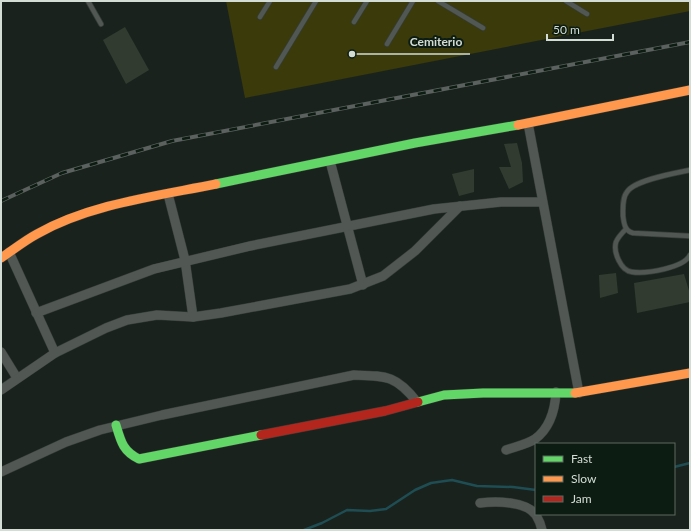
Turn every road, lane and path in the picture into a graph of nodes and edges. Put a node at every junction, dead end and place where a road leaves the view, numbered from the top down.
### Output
1 (88, 1) edge
2 (270, 1) edge
3 (316, 1) edge
4 (367, 1) edge
5 (413, 1) edge
6 (438, 1) edge
7 (566, 1) edge
8 (587, 14) dead end
9 (260, 17) dead end
10 (354, 22) dead end
11 (101, 24) dead end
12 (483, 28) dead end
13 (387, 44) dead end
14 (276, 67) dead end
15 (690, 90) edge
16 (528, 123) junction
17 (330, 161) junction
18 (690, 170) edge
19 (168, 194) junction
20 (542, 202) junction
21 (460, 206) junction
22 (347, 227) junction
23 (626, 229) junction
24 (690, 236) edge
25 (9, 252) junction
26 (690, 255) edge
27 (1, 258) edge
28 (185, 260) junction
29 (363, 285) junction
30 (36, 313) junction
31 (193, 317) junction
32 (1, 352) edge
33 (55, 353) junction
34 (690, 373) edge
35 (17, 378) junction
36 (1, 390) edge
37 (556, 392) junction
38 (579, 393) junction
39 (416, 402) junction
40 (116, 425) junction
41 (506, 450) dead end
42 (1, 472) edge
43 (480, 503) dead end
44 (535, 514) edge
45 (536, 515) edge
46 (542, 530) edge

1 - 11 lane
2 - 9 lane
3 - 14 lane
4 - 10 lane
5 - 13 lane
6 - 12 lane
7 - 8 lane
15 - 16 street
16 - 17 street
16 - 20 street
17 - 19 street
17 - 22 street
18 - 23 lane
19 - 25 street
19 - 28 street
20 - 21 street
20 - 38 street
21 - 22 street
21 - 29 street
22 - 28 street
22 - 29 street
23 - 24 lane
23 - 26 lane
25 - 27 street
25 - 30 street
28 - 30 street
28 - 31 street
29 - 31 street
30 - 33 street
31 - 33 street
32 - 35 street
33 - 35 street
34 - 38 street
35 - 36 street
37 - 38 street
37 - 39 street
37 - 41 street
39 - 40 street
39 - 40 street
40 - 42 street
43 - 44 street
45 - 46 street

